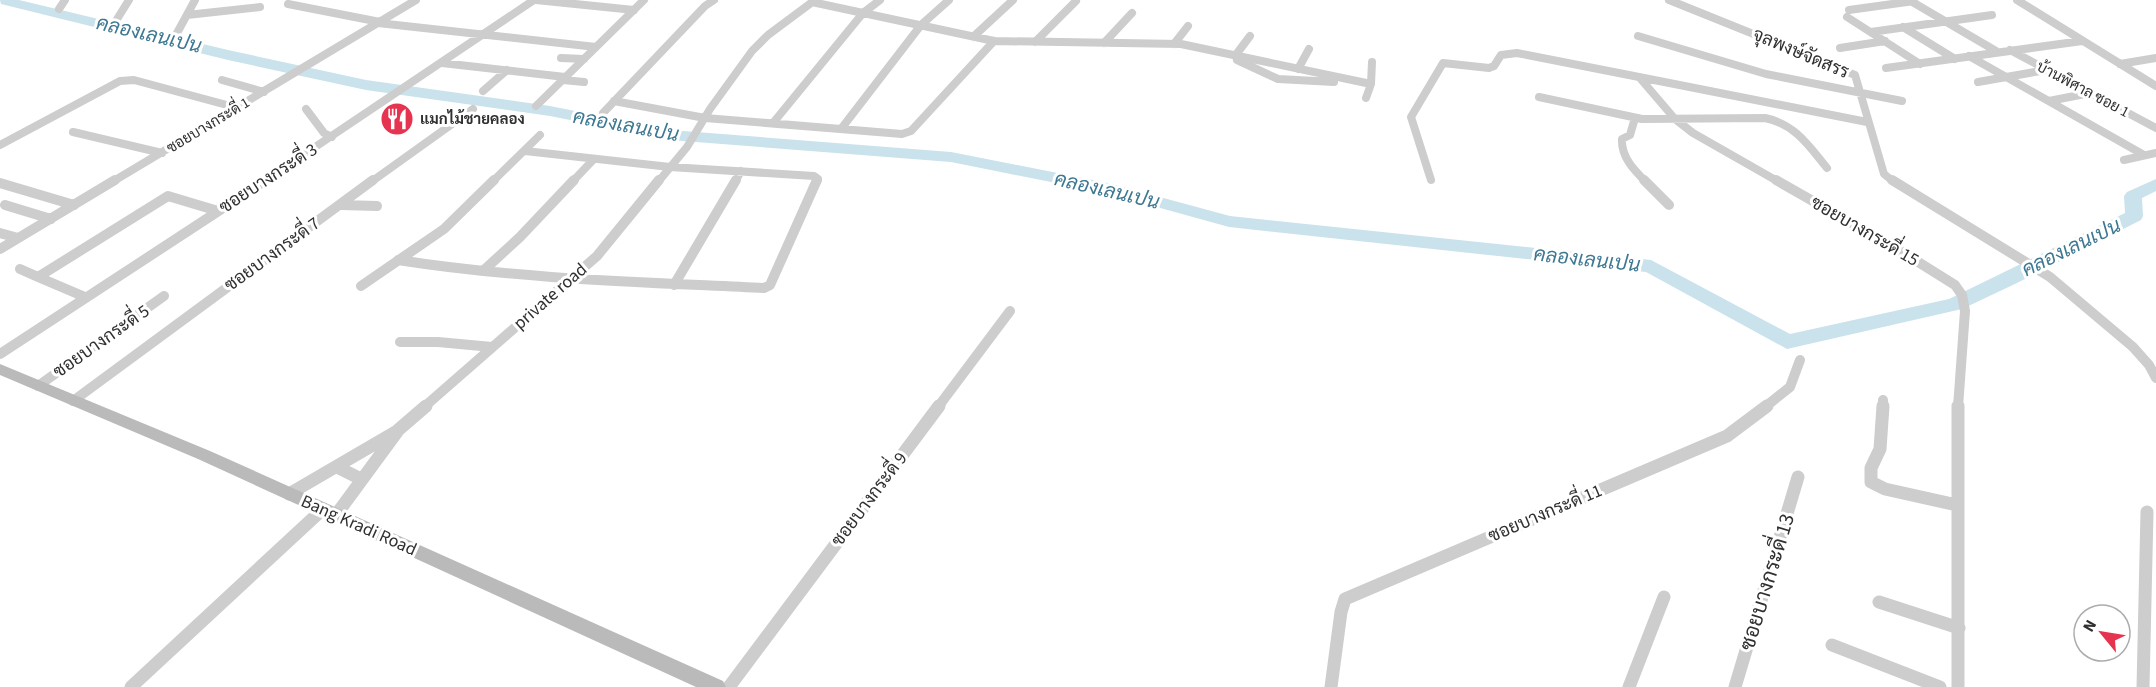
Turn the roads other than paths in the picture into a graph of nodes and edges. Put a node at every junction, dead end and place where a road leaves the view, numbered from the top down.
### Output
1 (65, 0) edge
2 (129, 0) edge
3 (195, 0) edge
4 (416, 0) edge
5 (535, 0) edge
6 (644, 0) edge
7 (714, 0) edge
8 (880, 0) edge
9 (949, 0) edge
10 (1013, 0) edge
11 (1670, 0) edge
12 (1921, 0) edge
13 (2017, 0) edge
14 (813, 1) edge
15 (1076, 1) edge
16 (1910, 1) edge
17 (288, 4) dead end
18 (261, 5) edge
19 (59, 9) dead end
20 (634, 10) junction
21 (863, 13) junction
22 (1132, 13) dead end
23 (187, 15) junction
24 (1992, 15) dead end
25 (1944, 21) junction
26 (379, 22) junction
27 (114, 24) dead end
28 (921, 26) junction
29 (1188, 26) dead end
30 (1903, 27) junction
31 (1871, 32) junction
32 (177, 33) dead end
33 (483, 35) junction
34 (1250, 36) dead end
35 (1638, 36) dead end
36 (973, 37) junction
37 (994, 41) junction
38 (1885, 41) junction
39 (2082, 41) junction
40 (1035, 42) junction
41 (1104, 43) junction
42 (1174, 44) junction
43 (596, 47) junction
44 (1840, 48) dead end
45 (1309, 49) dead end
46 (2010, 50) junction
47 (1996, 51) junction
48 (1220, 52) junction
49 (1235, 56) junction
50 (1969, 56) junction
51 (561, 58) dead end
52 (2156, 58) edge
53 (584, 59) junction
54 (1955, 59) junction
55 (442, 63) junction
56 (1920, 64) junction
57 (2120, 64) junction
58 (1886, 68) dead end
59 (1298, 69) junction
60 (507, 70) junction
61 (2046, 70) junction
62 (1639, 77) junction
63 (2004, 77) junction
64 (564, 79) junction
65 (222, 80) dead end
66 (1978, 81) dead end
67 (584, 82) dead end
68 (1361, 82) junction
69 (1371, 84) junction
70 (2156, 86) edge
71 (483, 91) dead end
72 (264, 92) junction
73 (1862, 93) junction
74 (2090, 93) junction
75 (1539, 97) dead end
76 (1366, 98) dead end
77 (614, 101) junction
78 (1902, 101) dead end
79 (2049, 101) junction
80 (536, 106) dead end
81 (238, 108) junction
82 (306, 109) dead end
83 (472, 109) dead end
84 (603, 113) dead end
85 (705, 118) junction
86 (1635, 118) junction
87 (1675, 119) junction
88 (1867, 122) junction
89 (773, 123) junction
90 (2156, 128) edge
91 (841, 129) junction
92 (73, 132) dead end
93 (540, 135) dead end
94 (332, 137) junction
95 (0, 146) edge
96 (525, 151) junction
97 (162, 153) junction
98 (2156, 153) edge
99 (2144, 155) junction
100 (594, 159) junction
101 (2124, 160) dead end
102 (670, 167) junction
103 (1827, 168) dead end
104 (741, 171) junction
105 (1431, 180) dead end
106 (0, 183) edge
107 (178, 190) dead end
108 (168, 196) junction
109 (4, 205) dead end
110 (74, 205) junction
111 (341, 205) junction
112 (1669, 205) dead end
113 (377, 206) dead end
114 (218, 211) junction
115 (51, 219) junction
116 (0, 233) edge
117 (18, 238) junction
118 (0, 249) edge
119 (399, 260) junction
120 (20, 269) dead end
121 (483, 271) junction
122 (38, 277) junction
123 (568, 279) junction
124 (674, 285) junction
125 (361, 286) dead end
126 (164, 296) dead end
127 (84, 297) junction
128 (1010, 311) dead end
129 (400, 342) dead end
130 (492, 347) junction
131 (0, 354) edge
132 (1800, 360) dead end
133 (0, 369) edge
134 (2156, 378) edge
135 (38, 386) junction
136 (73, 400) junction
137 (1883, 400) dead end
138 (397, 431) junction
139 (337, 467) junction
140 (1798, 477) dead end
141 (361, 479) junction
142 (289, 494) junction
143 (1957, 505) junction
144 (329, 512) junction
145 (2147, 512) dead end
146 (1664, 597) dead end
147 (1879, 602) dead end
148 (1959, 628) junction
149 (1832, 645) dead end
150 (131, 687) edge
151 (716, 687) edge
152 (729, 687) edge
153 (1331, 687) edge
154 (1629, 687) edge
155 (1735, 687) edge
156 (1940, 687) edge
157 (1958, 687) edge
158 (2143, 687) edge

1 - 19 street
2 - 27 street
3 - 23 street
4 - 26 street, ซอยบางกระดี่ 1
5 - 20 street
5 - 33 street, ซอยบางกระดี่ 3
6 - 20 street
7 - 77 street
8 - 21 street
9 - 28 street
10 - 36 street
11 - 73 street, จุลพงษ์จัดสรร
12 - 16 street
13 - 39 street
14 - 21 street
14 - 85 street
15 - 40 street
16 - 25 street
16 - 31 street
17 - 26 street
18 - 23 street
20 - 43 street
21 - 28 street
21 - 89 street
22 - 41 street
23 - 32 street
24 - 25 street
25 - 30 street
25 - 47 street
26 - 33 street
26 - 72 street, ซอยบางกระดี่ 1
28 - 36 street
28 - 91 street
29 - 42 street
30 - 31 street
30 - 54 street
31 - 38 street
33 - 43 street
33 - 55 street, ซอยบางกระดี่ 3
34 - 49 street
35 - 73 street
36 - 37 street
37 - 40 street
37 - 91 street
38 - 44 street
38 - 56 street
39 - 46 street
39 - 57 street
40 - 41 street
41 - 42 street
42 - 48 street
43 - 53 street
45 - 59 street
46 - 47 street
46 - 61 street, บ้านพิศาล ซอย 1
47 - 50 street
48 - 49 street
48 - 69 street
49 - 59 street
50 - 54 street
50 - 63 street
51 - 53 street
52 - 57 street
53 - 64 street
54 - 56 street
55 - 60 street
55 - 94 street, ซอยบางกระดี่ 3
56 - 58 street
57 - 70 street
59 - 68 street
60 - 64 street
60 - 71 street
61 - 63 street
61 - 74 street, บ้านพิศาล ซอย 1
62 - 87 street, ซอยบางกระดี่ 15
62 - 88 street
62 - 105 street
63 - 66 street
63 - 79 street
64 - 67 street
64 - 80 street
65 - 72 street
68 - 69 street
68 - 69 street
69 - 76 street
72 - 81 street, ซอยบางกระดี่ 1
73 - 78 street
73 - 88 street, จุลพงษ์จัดสรร
74 - 79 street
74 - 90 street, บ้านพิศาล ซอย 1
75 - 86 street
77 - 84 street
77 - 85 street
79 - 99 street
81 - 95 street
81 - 97 street, ซอยบางกระดี่ 1
82 - 94 street
83 - 111 street, ซอยบางกระดี่ 7
85 - 89 street
85 - 102 street, private road
86 - 87 street
86 - 112 street
87 - 103 street
87 - 143 street, ซอยบางกระดี่ 15
88 - 134 street, จุลพงษ์จัดสรร
89 - 91 street
92 - 97 street
93 - 96 street
94 - 114 street, ซอยบางกระดี่ 3
96 - 100 street
96 - 119 street
97 - 110 street, ซอยบางกระดี่ 1
98 - 99 street
99 - 101 street
100 - 102 street
100 - 121 street
102 - 104 street
102 - 123 street, private road
104 - 124 street
104 - 124 street
106 - 110 street
107 - 108 street
108 - 114 street
108 - 122 street
109 - 115 street
110 - 115 street, ซอยบางกระดี่ 1
111 - 113 street
111 - 136 street, ซอยบางกระดี่ 7
114 - 127 street, ซอยบางกระดี่ 3
115 - 117 street, ซอยบางกระดี่ 1
116 - 117 street
117 - 118 street, ซอยบางกระดี่ 1
119 - 121 street
119 - 125 street
120 - 122 street
121 - 123 street
122 - 127 street
123 - 124 street
123 - 130 street, private road
126 - 135 street, ซอยบางกระดี่ 5
127 - 131 street, ซอยบางกระดี่ 3
128 - 152 street, ซอยบางกระดี่ 9
129 - 130 street
130 - 138 street, private road
132 - 153 street, ซอยบางกระดี่ 11
133 - 135 street, Bang Kradi Road
135 - 136 street, Bang Kradi Road
136 - 142 street, Bang Kradi Road
137 - 143 street
138 - 139 street
138 - 141 street
139 - 141 street
139 - 142 street
140 - 155 street, ซอยบางกระดี่ 13
141 - 144 street
142 - 144 street, Bang Kradi Road
143 - 148 street, ซอยบางกระดี่ 15
144 - 150 street
144 - 151 street, Bang Kradi Road
145 - 158 street
146 - 154 street
147 - 148 street
148 - 157 street, ซอยบางกระดี่ 15
149 - 156 street

